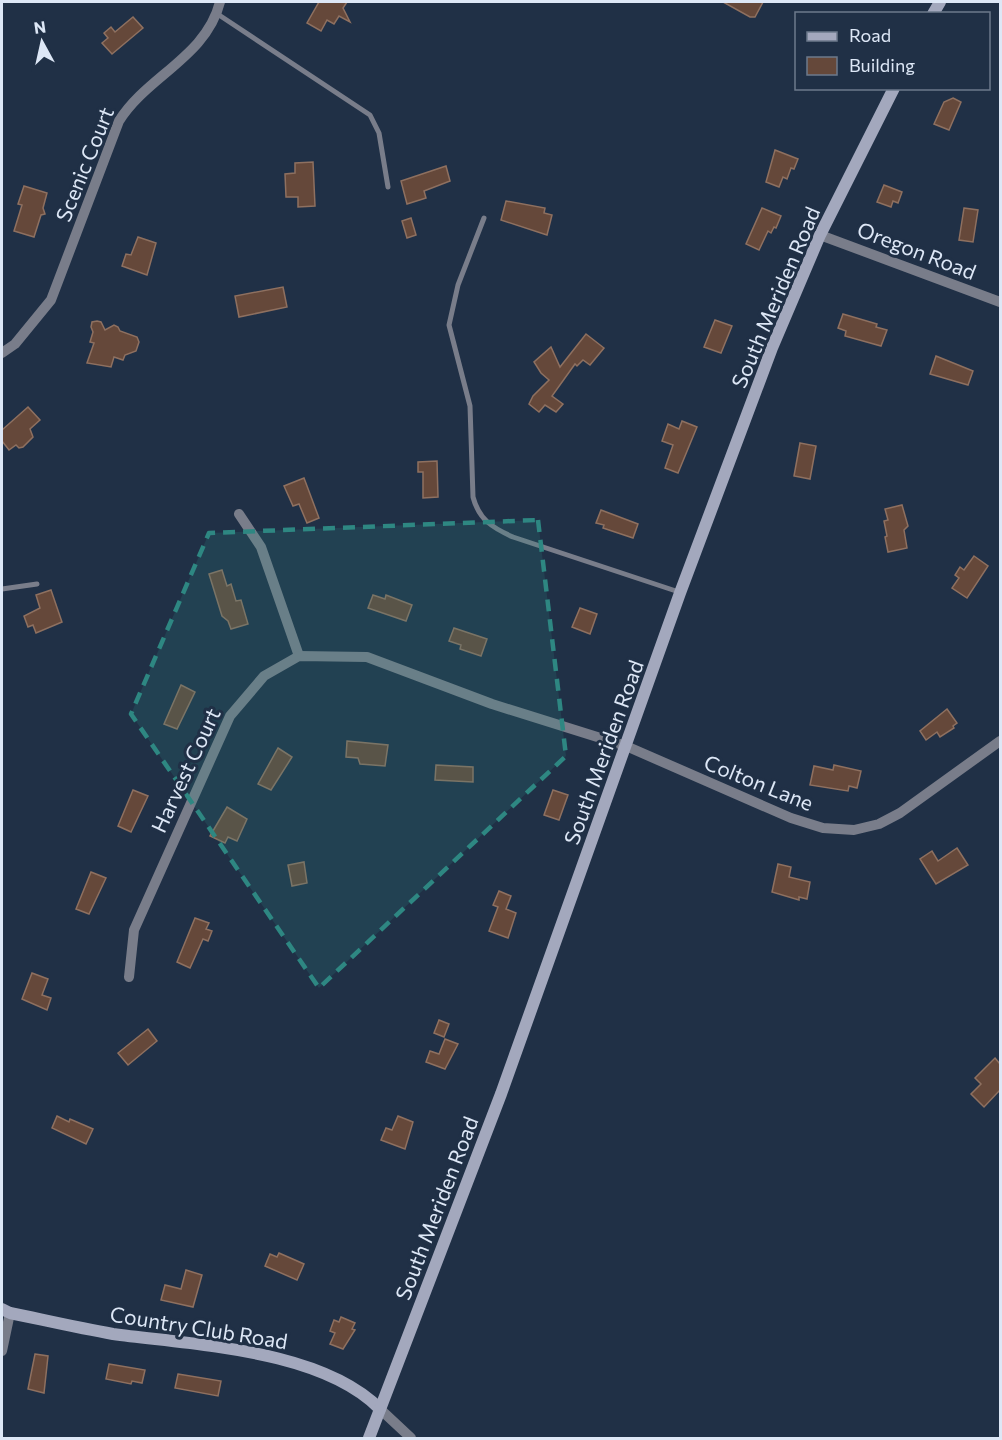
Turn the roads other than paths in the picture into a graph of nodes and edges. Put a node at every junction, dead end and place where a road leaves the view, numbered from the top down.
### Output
1 (220, 2) edge
2 (216, 13) junction
3 (893, 90) edge
4 (388, 187) dead end
5 (484, 218) dead end
6 (820, 235) junction
7 (1000, 303) edge
8 (2, 353) edge
9 (239, 514) dead end
10 (37, 584) dead end
11 (2, 589) edge
12 (680, 593) junction
13 (299, 656) junction
14 (1000, 741) edge
15 (626, 746) junction
16 (129, 977) dead end
17 (6, 1311) edge
18 (2, 1352) edge
19 (380, 1409) junction
20 (369, 1438) edge
21 (411, 1438) edge

1 - 2 street, Scenic Court
2 - 4 lane
2 - 8 street, Scenic Court
3 - 6 main road, South Meriden Road
5 - 12 lane
6 - 7 street, Oregon Road
6 - 12 main road, South Meriden Road
9 - 13 street
10 - 11 lane
12 - 15 main road, South Meriden Road
13 - 15 street
13 - 16 street, Harvest Court
14 - 15 street, Colton Lane
15 - 19 main road, South Meriden Road
17 - 18 street
17 - 19 main road, Country Club Road
19 - 20 main road, South Meriden Road
19 - 21 street

